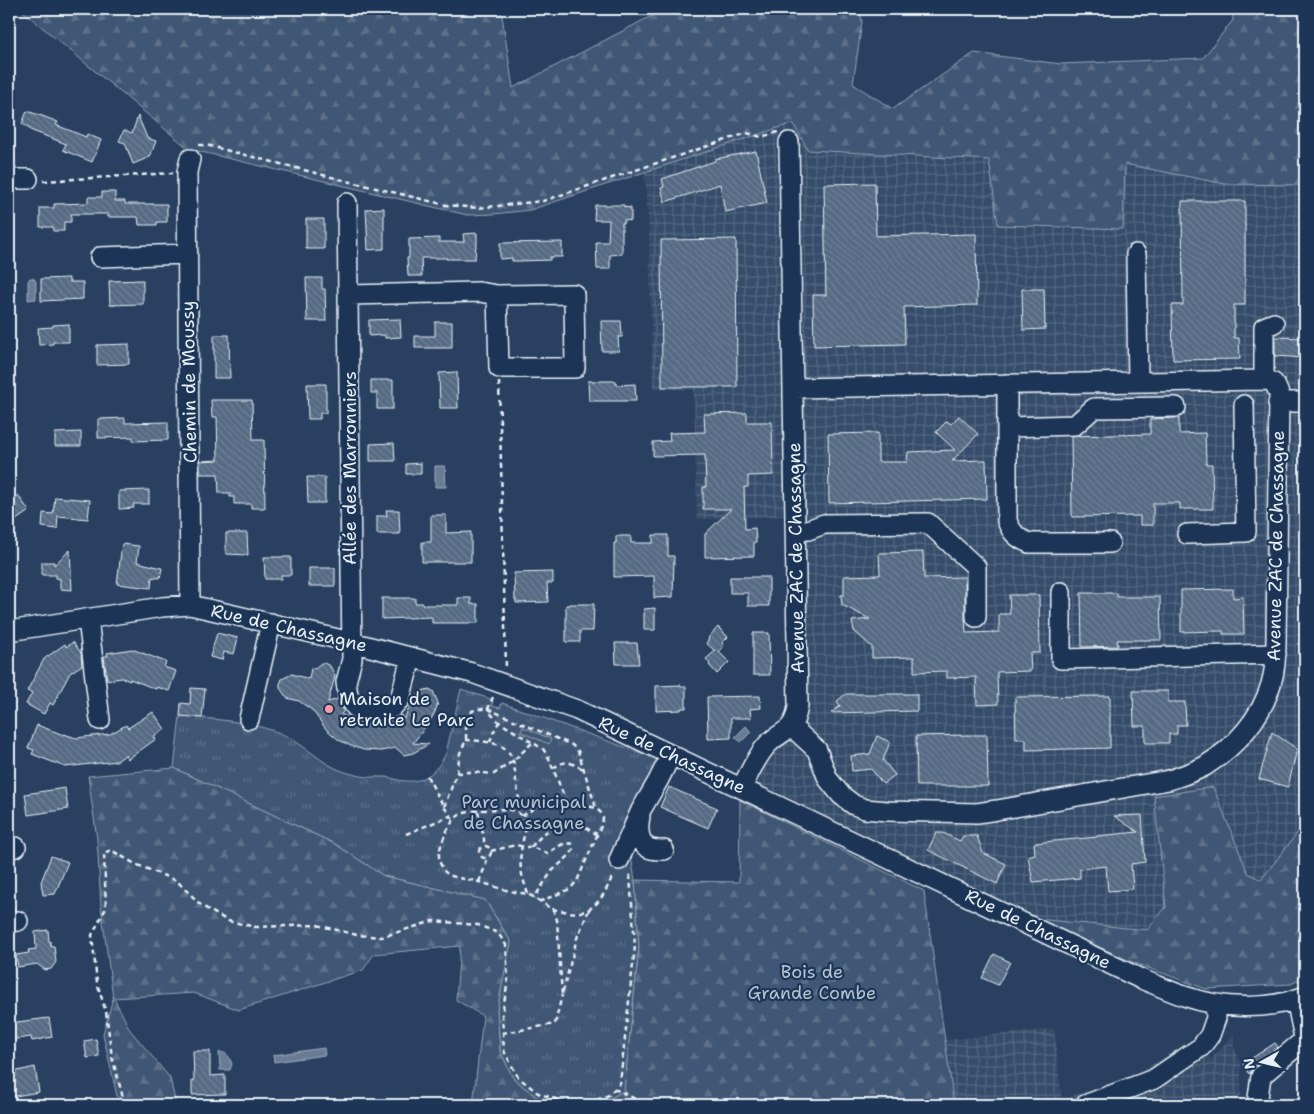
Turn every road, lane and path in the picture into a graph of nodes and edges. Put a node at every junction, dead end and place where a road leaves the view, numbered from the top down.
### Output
1 (789, 142) joint
2 (188, 165) junction
3 (28, 178) joint
4 (9, 179) edge
5 (348, 203) dead end
6 (187, 254) junction
7 (1136, 254) dead end
8 (100, 258) dead end
9 (349, 295) junction
10 (497, 295) junction
11 (1274, 323) dead end
12 (499, 368) junction
13 (1264, 380) junction
14 (1138, 382) junction
15 (1007, 384) junction
16 (793, 388) junction
17 (1305, 402) edge
18 (1278, 403) junction
19 (1244, 405) dead end
20 (1176, 407) dead end
21 (1007, 427) junction
22 (1245, 486) junction
23 (1278, 486) junction
24 (795, 531) junction
25 (1187, 534) dead end
26 (1110, 543) dead end
27 (1061, 592) dead end
28 (190, 605) junction
29 (976, 617) dead end
30 (88, 619) junction
31 (271, 623) junction
32 (9, 631) edge
33 (351, 642) junction
34 (1276, 654) junction
35 (411, 658) junction
36 (500, 683) junction
37 (488, 708) junction
38 (100, 720) dead end
39 (249, 720) dead end
40 (499, 722) junction
41 (792, 727) junction
42 (466, 740) junction
43 (490, 742) junction
44 (532, 742) junction
45 (671, 755) junction
46 (513, 761) junction
47 (553, 768) junction
48 (584, 770) junction
49 (456, 773) junction
50 (427, 776) dead end
51 (742, 788) junction
52 (566, 801) junction
53 (444, 807) junction
54 (596, 808) junction
55 (641, 810) junction
56 (478, 811) junction
57 (518, 812) junction
58 (450, 816) junction
59 (522, 816) junction
60 (454, 820) junction
61 (406, 834) dead end
62 (597, 834) junction
63 (484, 846) junction
64 (522, 847) junction
65 (531, 847) junction
66 (664, 850) dead end
67 (491, 851) junction
68 (486, 858) junction
69 (626, 861) junction
70 (479, 882) junction
71 (528, 894) junction
72 (534, 898) junction
73 (540, 901) junction
74 (553, 909) junction
75 (589, 910) junction
76 (562, 995) junction
77 (1301, 998) edge
78 (1215, 1004) junction
79 (502, 1033) junction
80 (1305, 1042) edge
81 (614, 1089) junction
82 (125, 1105) edge
83 (645, 1105) edge
84 (1085, 1105) edge
85 (1257, 1105) edge

1 - 2 path
1 - 16 street, Avenue ZAC de Chassagne
2 - 3 path
2 - 6 street, Chemin de Moussy
3 - 4 street
5 - 9 street, Allée des Marronniers
6 - 8 street
6 - 28 street, Chemin de Moussy
7 - 14 street
9 - 10 street
9 - 33 street, Allée des Marronniers
10 - 12 street
10 - 12 street
11 - 13 street
12 - 36 path
13 - 14 street
13 - 18 street, Avenue ZAC de Chassagne
14 - 15 street
15 - 16 street
15 - 21 street
16 - 24 street, Avenue ZAC de Chassagne
17 - 18 street
18 - 23 street, Avenue ZAC de Chassagne
19 - 22 street
20 - 21 street
21 - 26 street
22 - 23 street
22 - 25 street
23 - 34 street, Avenue ZAC de Chassagne
24 - 29 street
24 - 41 street, Avenue ZAC de Chassagne
27 - 34 street
28 - 30 street, Rue de Chassagne
28 - 31 street, Rue de Chassagne
30 - 32 street, Rue de Chassagne
30 - 38 street
31 - 33 street, Rue de Chassagne
31 - 39 street
33 - 35 street, Rue de Chassagne
33 - 35 street, Allée des Marronniers
34 - 41 street, Avenue ZAC de Chassagne
35 - 36 street, Rue de Chassagne
36 - 37 path
36 - 45 street, Rue de Chassagne
37 - 40 path
37 - 42 path
37 - 48 path
40 - 43 path
40 - 44 path
41 - 51 street
42 - 43 path
42 - 49 path
43 - 46 path
44 - 46 path
44 - 47 path
45 - 51 street, Rue de Chassagne
45 - 55 street
46 - 49 path
46 - 57 path
47 - 48 path
47 - 52 path
48 - 54 path
49 - 53 path
50 - 53 path
51 - 78 street, Rue de Chassagne
52 - 54 path
52 - 59 path
53 - 58 path
54 - 62 path
55 - 66 street
55 - 69 street
56 - 57 path
56 - 60 path
56 - 63 path
57 - 59 path
58 - 60 path
58 - 61 path
59 - 64 path
60 - 70 path
62 - 65 path
62 - 73 path
63 - 67 path
63 - 68 path
64 - 65 path
64 - 67 path
64 - 71 path
65 - 72 path
67 - 68 path
68 - 70 path
69 - 75 path
69 - 81 path
70 - 71 path
71 - 72 path
72 - 73 path
73 - 74 path
74 - 75 path
74 - 76 path
75 - 76 path
76 - 79 path
77 - 78 street, Rue de Chassagne
77 - 80 street
78 - 84 street
79 - 81 path
79 - 82 path
80 - 85 street
81 - 83 path

